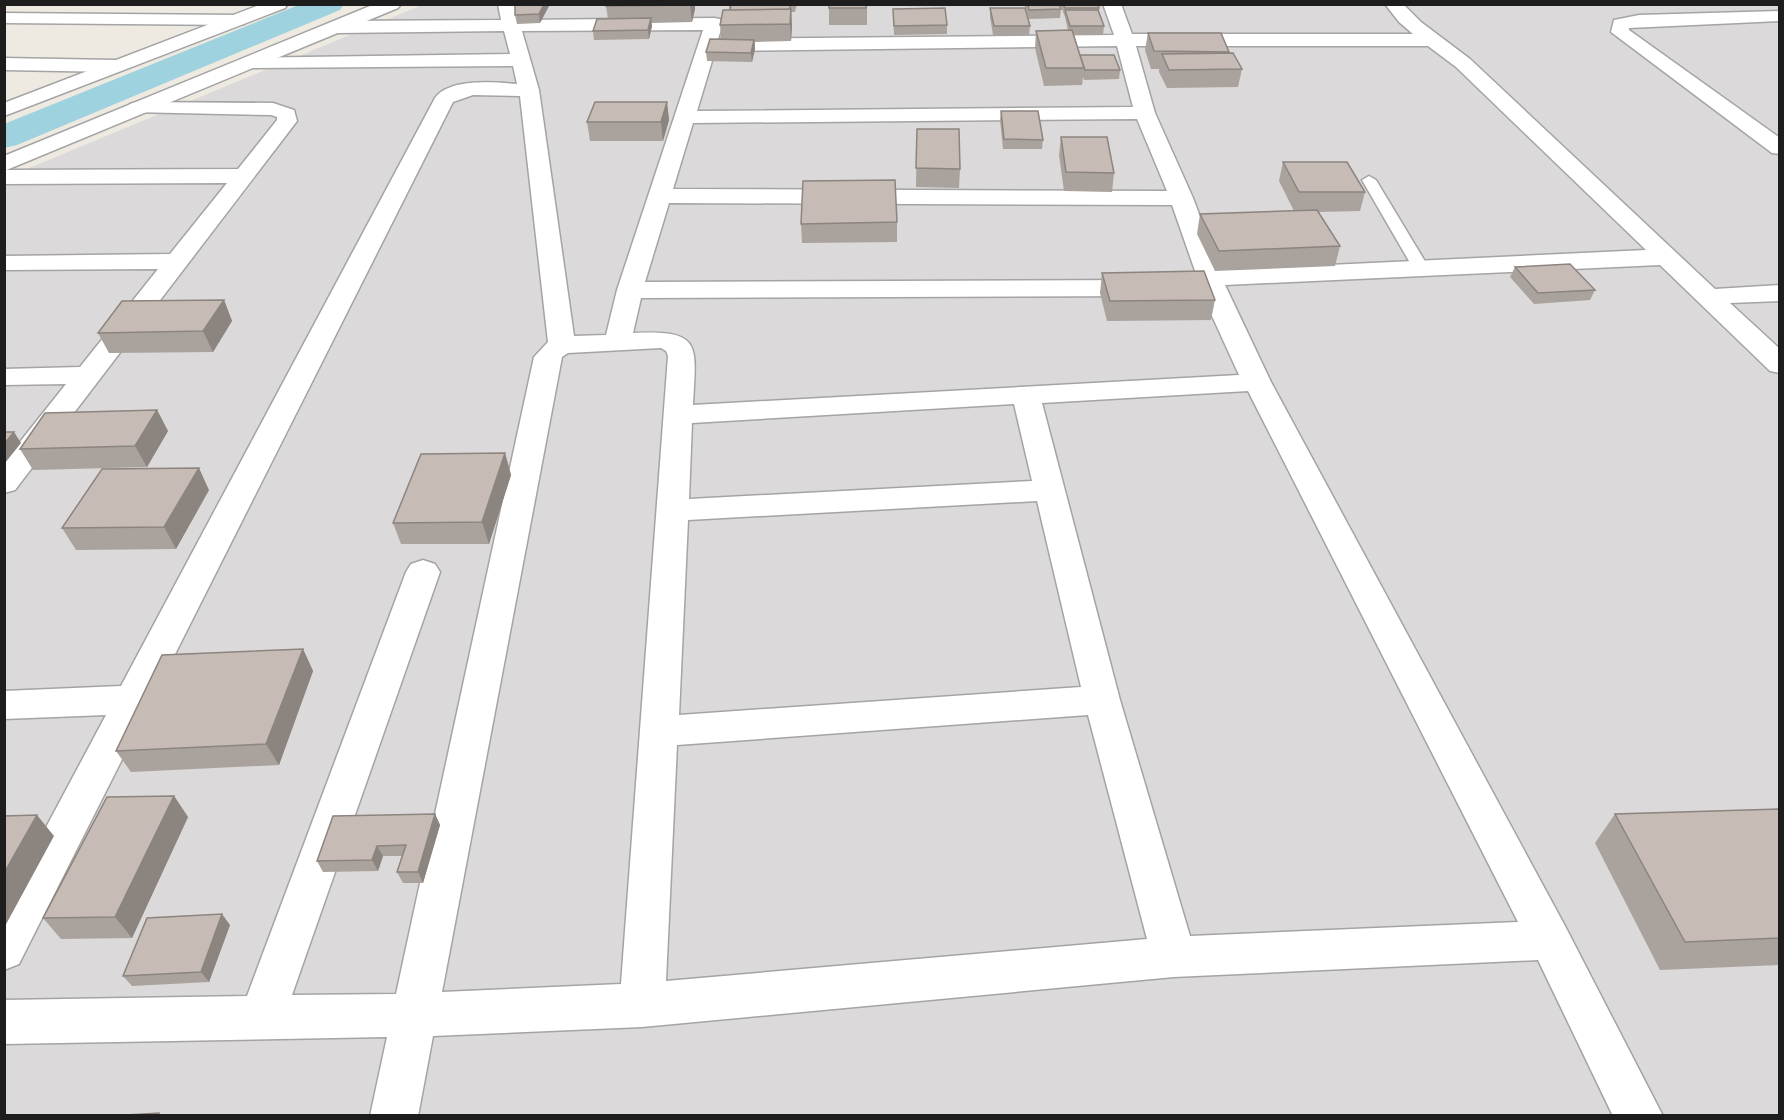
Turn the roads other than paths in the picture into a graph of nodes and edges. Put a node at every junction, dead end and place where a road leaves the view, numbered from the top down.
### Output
1 (279, 4) edge
2 (392, 4) edge
3 (506, 4) edge
4 (1112, 4) edge
5 (1394, 4) edge
6 (1779, 16) edge
7 (4, 18) edge
8 (238, 20) junction
9 (714, 25) edge
10 (512, 26) junction
11 (338, 27) junction
12 (1125, 40) junction
13 (1433, 40) junction
14 (521, 60) junction
15 (252, 62) junction
16 (4, 64) edge
17 (116, 66) junction
18 (529, 90) junction
19 (137, 108) junction
20 (4, 110) edge
21 (1145, 112) junction
22 (685, 117) junction
23 (1779, 148) edge
24 (4, 164) edge
25 (242, 176) junction
26 (4, 177) edge
27 (1369, 180) dead end
28 (660, 196) junction
29 (1181, 198) junction
30 (1664, 257) junction
31 (176, 261) junction
32 (4, 263) edge
33 (1421, 268) junction
34 (1195, 285) junction
35 (630, 290) junction
36 (1779, 292) edge
37 (1707, 297) junction
38 (618, 341) junction
39 (562, 345) junction
40 (1779, 365) edge
41 (88, 375) junction
42 (4, 377) edge
43 (1257, 382) junction
44 (1026, 395) junction
45 (677, 414) junction
46 (4, 483) edge
47 (1050, 490) junction
48 (671, 510) junction
49 (423, 572) dead end
50 (135, 700) junction
51 (1102, 700) junction
52 (4, 705) edge
53 (658, 731) junction
54 (1550, 940) junction
55 (4, 950) edge
56 (1174, 957) junction
57 (642, 1005) junction
58 (415, 1015) junction
59 (261, 1017) junction
60 (4, 1022) edge
61 (394, 1116) edge
62 (1639, 1116) edge

1 - 8 street
2 - 11 street
3 - 10 street
4 - 12 street
5 - 13 street
6 - 23 street
7 - 8 street
8 - 17 street
9 - 10 street
9 - 12 street
9 - 22 street
10 - 11 street
10 - 14 street
11 - 15 street
12 - 13 street
12 - 21 street
13 - 30 street
14 - 15 street
14 - 18 street
15 - 19 street
16 - 17 street
17 - 20 street
18 - 39 street
18 - 50 street
19 - 24 street
19 - 25 street
21 - 22 street
21 - 29 street
22 - 28 street
25 - 26 street
25 - 31 street
27 - 33 lane
28 - 29 street
28 - 35 street
29 - 34 street
30 - 33 street
30 - 37 street
31 - 32 street
31 - 41 street
33 - 34 street
34 - 35 street
34 - 43 street
35 - 38 street
36 - 37 street
37 - 40 street
38 - 39 street
38 - 45 street
39 - 58 street
41 - 42 street
41 - 46 street
43 - 44 street
43 - 54 street
44 - 45 street
44 - 47 street
45 - 48 street
47 - 48 street
47 - 51 street
48 - 53 street
49 - 59 street
50 - 52 street
50 - 55 street
51 - 53 street
51 - 56 street
53 - 57 street
54 - 56 street
54 - 62 street
56 - 57 street
57 - 58 street
58 - 59 street
58 - 61 street
59 - 60 street

